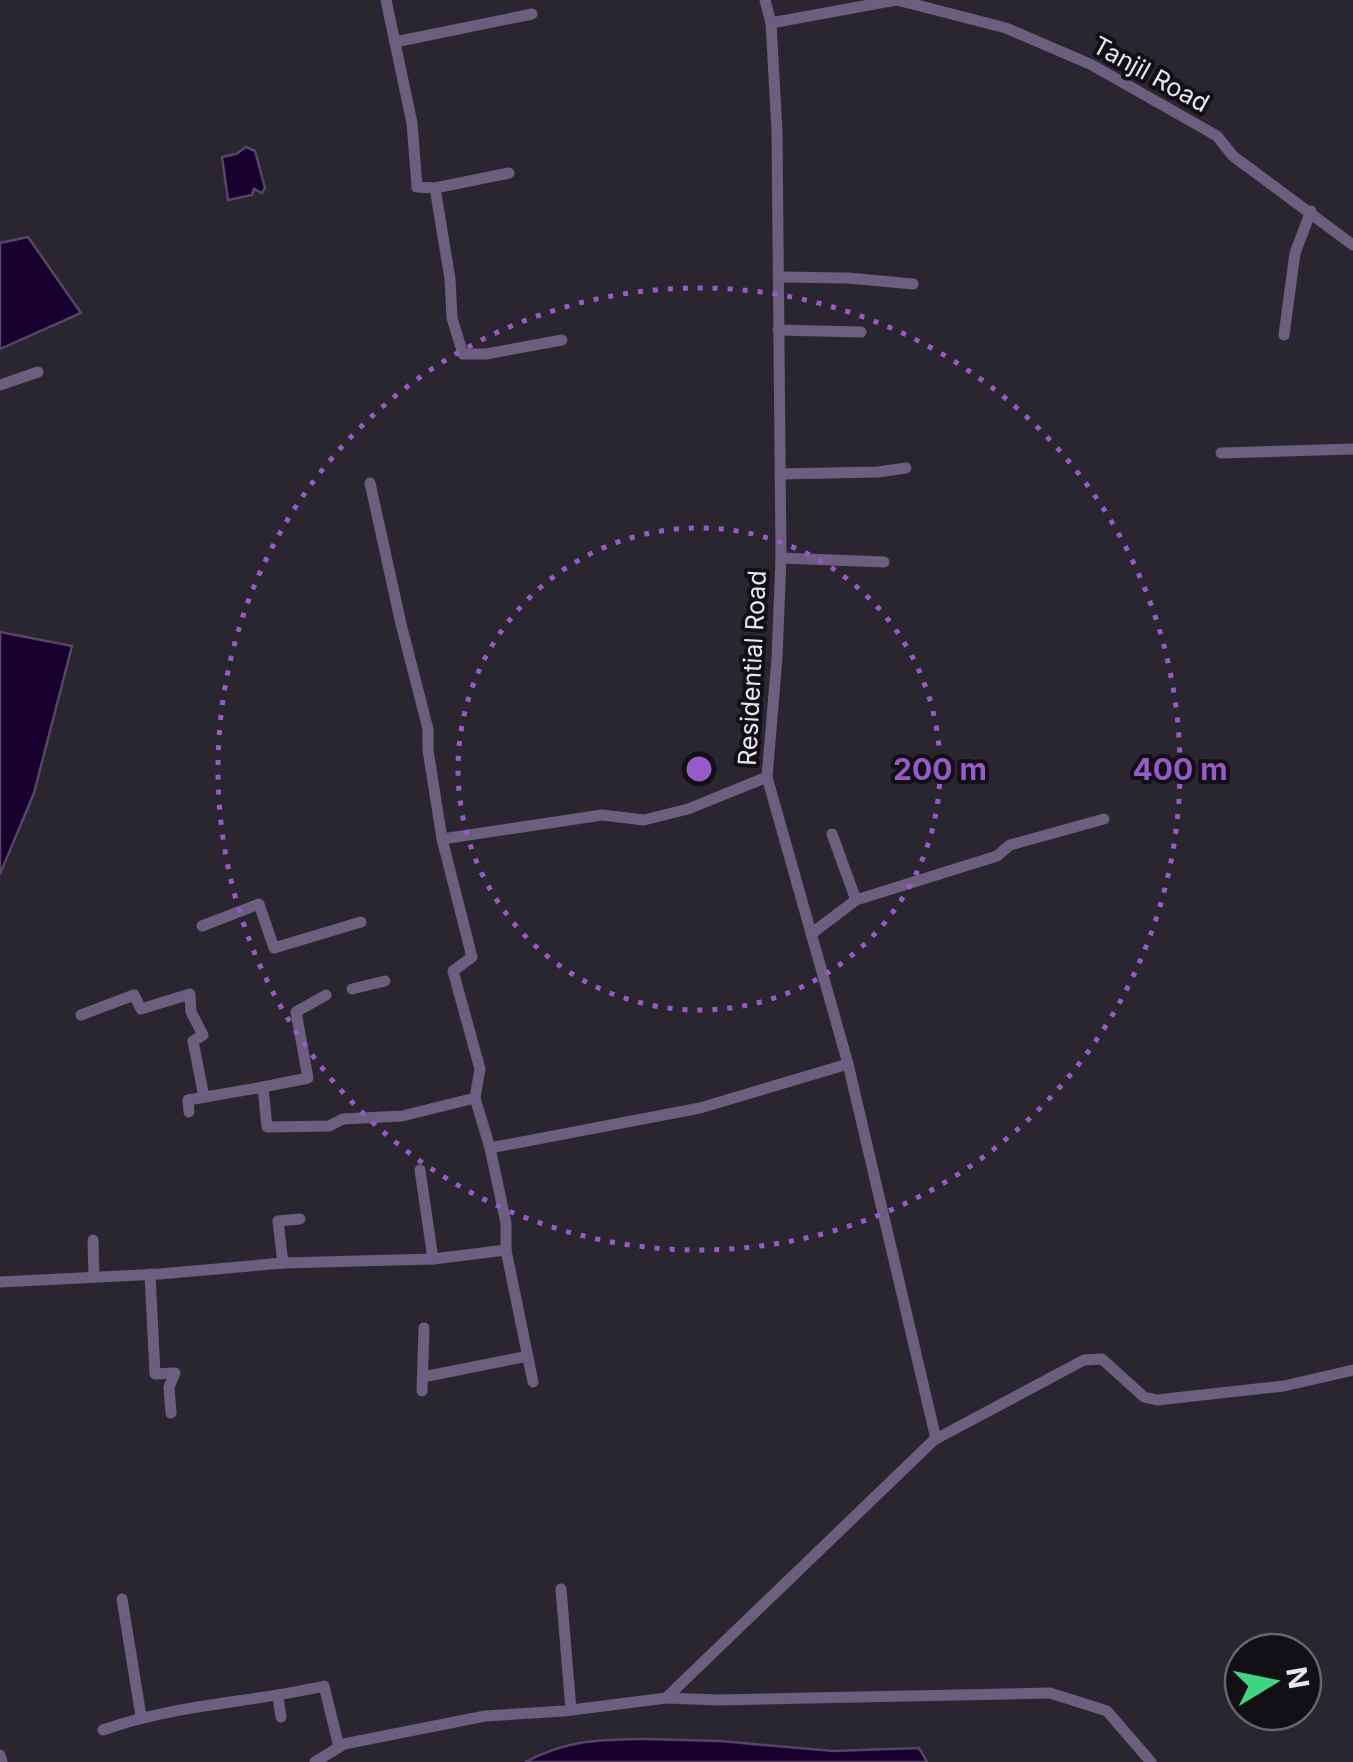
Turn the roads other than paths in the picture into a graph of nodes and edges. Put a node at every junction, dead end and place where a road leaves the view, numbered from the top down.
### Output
1 (386, 0) edge
2 (765, 0) edge
3 (896, 0) edge
4 (532, 14) dead end
5 (771, 22) junction
6 (395, 42) junction
7 (509, 173) dead end
8 (435, 188) junction
9 (1311, 212) junction
10 (1353, 244) edge
11 (778, 277) junction
12 (912, 284) dead end
13 (778, 330) junction
14 (860, 332) dead end
15 (1284, 335) dead end
16 (562, 340) dead end
17 (38, 372) dead end
18 (0, 384) edge
19 (1353, 448) edge
20 (1222, 452) dead end
21 (906, 468) dead end
22 (780, 474) junction
23 (370, 483) dead end
24 (781, 558) junction
25 (884, 562) dead end
26 (767, 777) junction
27 (1104, 819) dead end
28 (832, 834) dead end
29 (442, 839) junction
30 (856, 900) junction
31 (361, 922) dead end
32 (202, 926) dead end
33 (811, 934) junction
34 (385, 981) dead end
35 (352, 989) dead end
36 (326, 995) dead end
37 (81, 1015) dead end
38 (848, 1064) junction
39 (263, 1087) junction
40 (204, 1098) junction
41 (475, 1098) junction
42 (189, 1112) dead end
43 (490, 1148) junction
44 (420, 1170) dead end
45 (300, 1219) dead end
46 (94, 1240) dead end
47 (506, 1250) junction
48 (433, 1259) junction
49 (283, 1263) junction
50 (150, 1274) junction
51 (94, 1277) junction
52 (0, 1282) edge
53 (424, 1328) dead end
54 (528, 1356) junction
55 (1353, 1370) edge
56 (533, 1382) dead end
57 (171, 1413) dead end
58 (936, 1439) junction
59 (561, 1589) dead end
60 (122, 1599) dead end
61 (278, 1697) junction
62 (666, 1698) junction
63 (571, 1710) junction
64 (141, 1716) junction
65 (281, 1716) dead end
66 (104, 1730) dead end
67 (339, 1747) junction
68 (315, 1762) edge
69 (1151, 1762) edge

1 - 6 street
2 - 5 street, Residential Road
3 - 5 street, Tanjil Road
3 - 9 street, Tanjil Road
4 - 6 street
5 - 11 street, Residential Road
6 - 8 street
7 - 8 street
8 - 16 street
9 - 10 street, Tanjil Road
9 - 15 street
11 - 12 street
11 - 13 street, Residential Road
13 - 14 street
13 - 22 street, Residential Road
17 - 18 street
19 - 20 street
21 - 22 street
22 - 24 street, Residential Road
23 - 29 street
24 - 25 street
24 - 26 street, Residential Road
26 - 29 street
26 - 33 street, Residential Road
27 - 30 street
28 - 30 street
29 - 41 street
30 - 33 street
31 - 32 street
33 - 38 street, Residential Road
34 - 35 street
36 - 39 street
37 - 40 street
38 - 43 street
38 - 58 street, Residential Road
39 - 40 street
39 - 41 street
40 - 42 street
41 - 43 street
43 - 47 street
44 - 48 street
45 - 49 street
46 - 51 street
47 - 48 street
47 - 54 street
48 - 49 street
49 - 50 street
50 - 51 street
50 - 57 street
51 - 52 street
53 - 54 street
54 - 56 street
55 - 58 street
58 - 62 street
59 - 63 street
60 - 64 street
61 - 64 street
61 - 65 street
61 - 67 street
62 - 63 street
62 - 69 street
63 - 67 street
64 - 66 street
67 - 68 street

